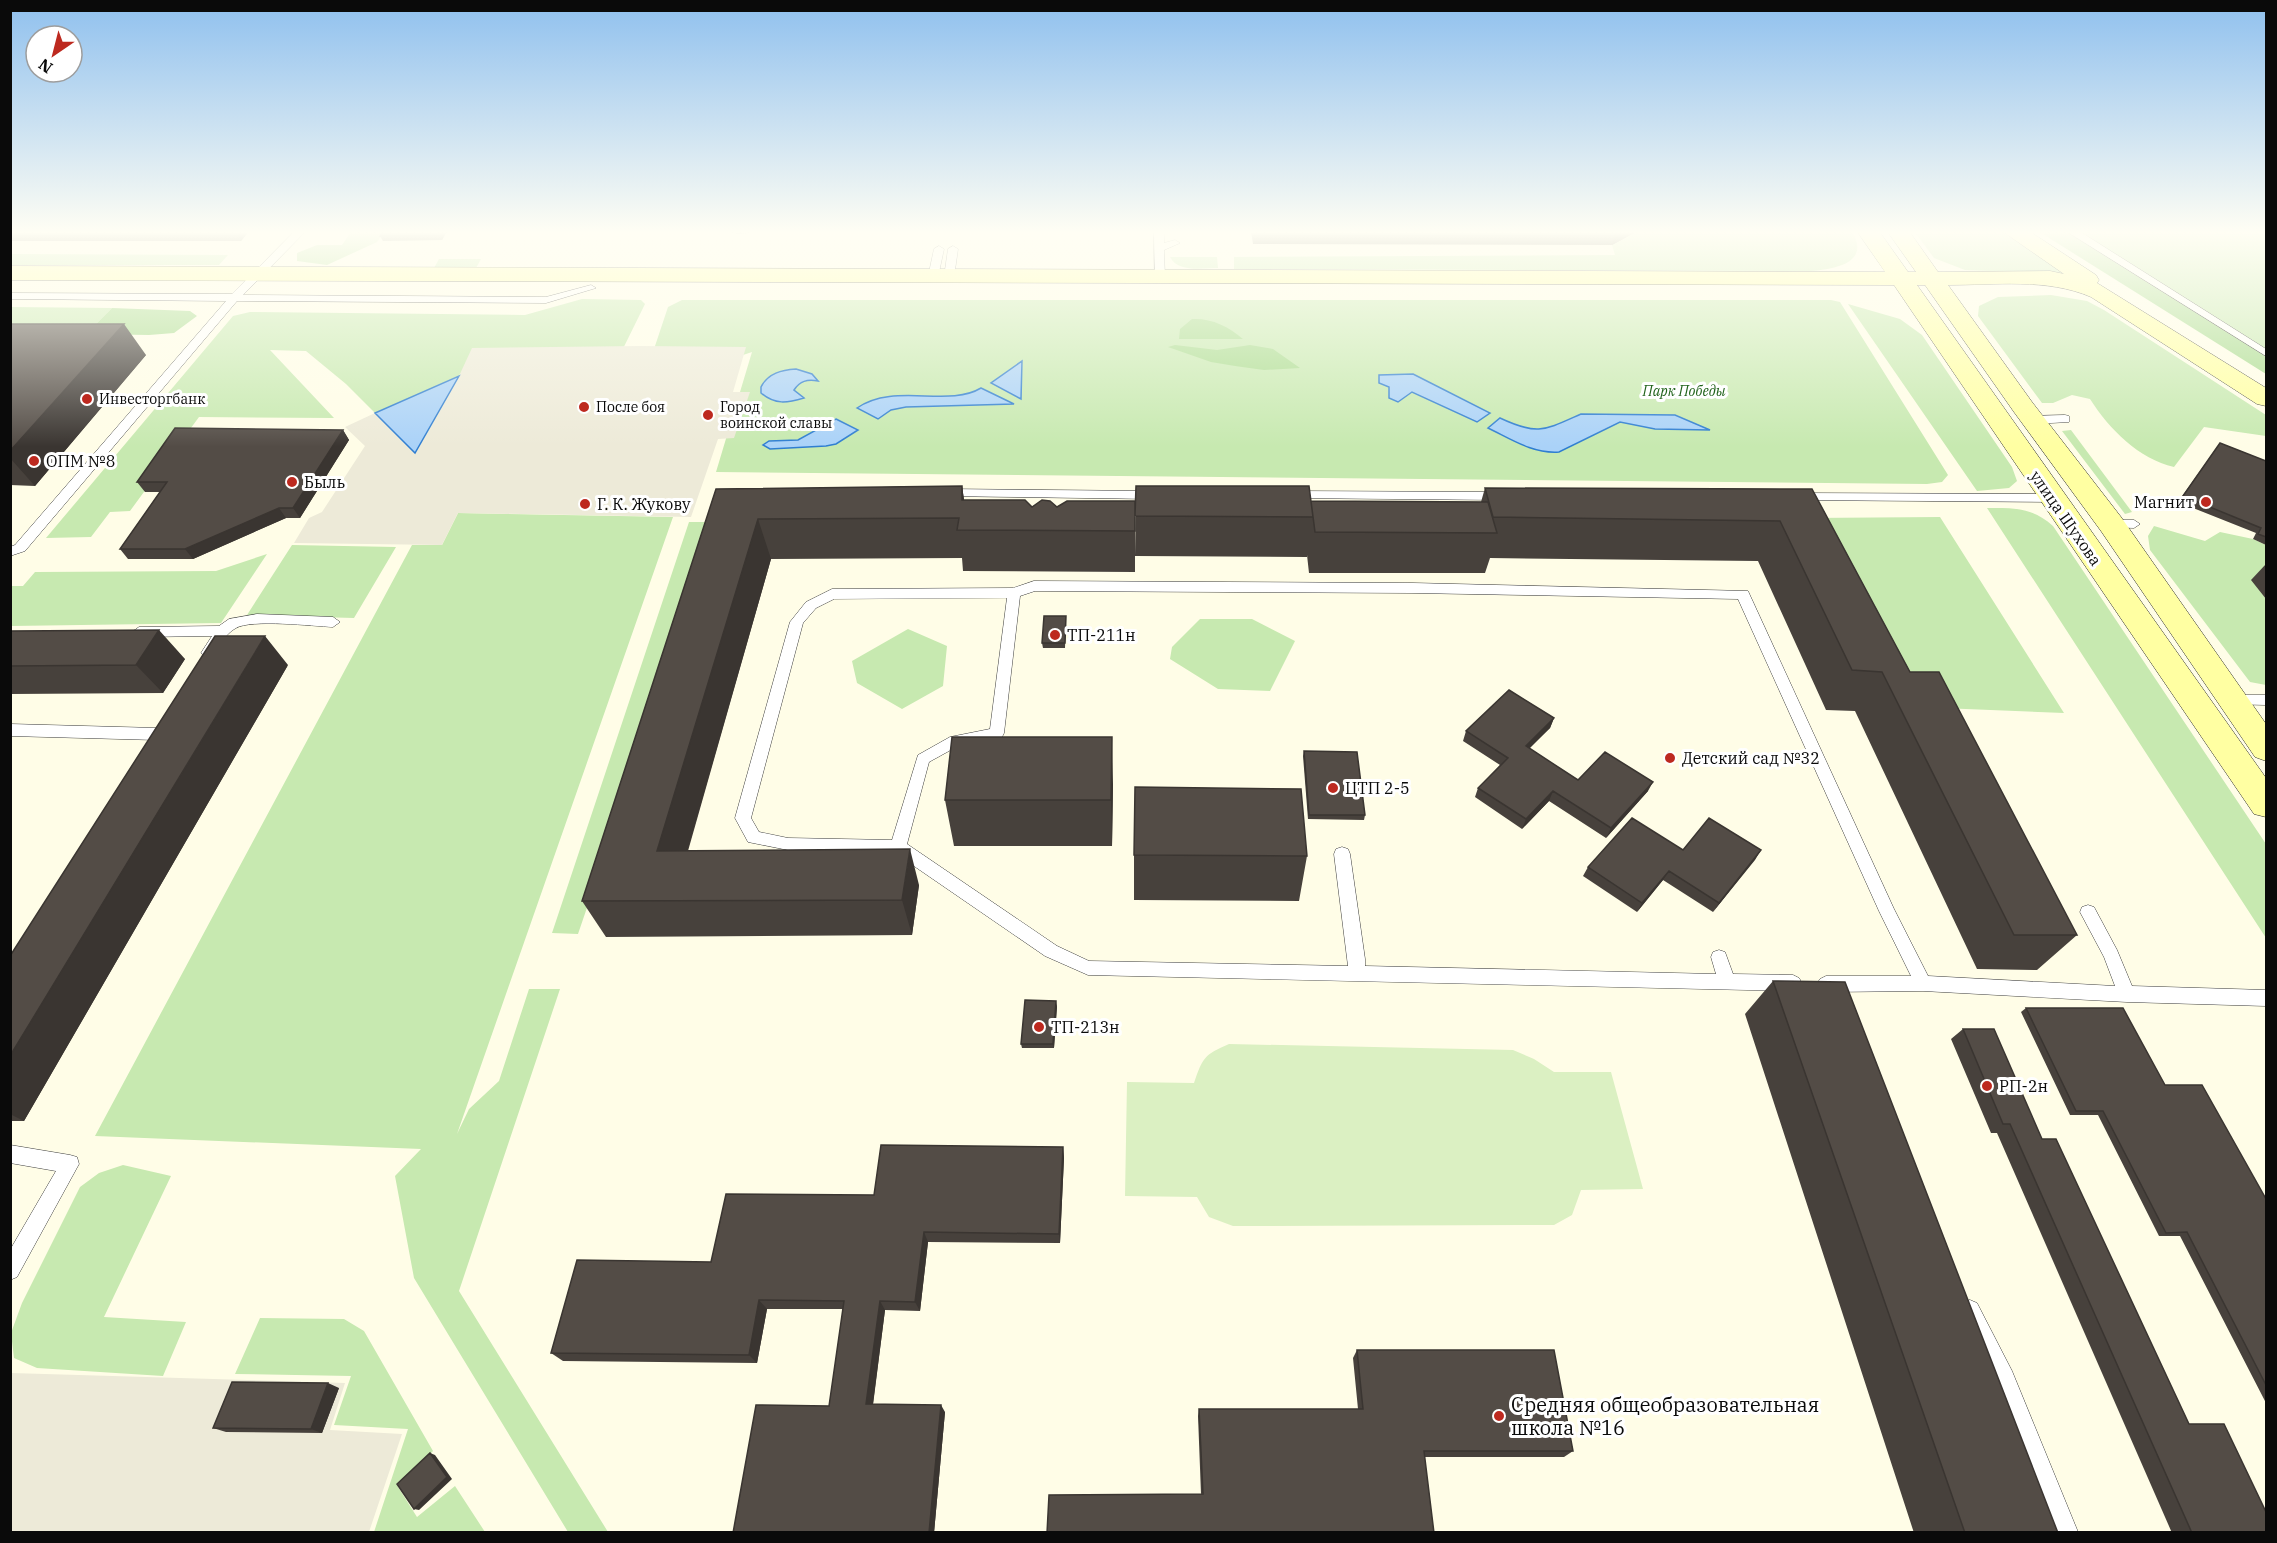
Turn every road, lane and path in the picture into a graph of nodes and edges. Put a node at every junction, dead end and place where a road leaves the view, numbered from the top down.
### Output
1 (232, 303) edge
2 (1932, 303) edge
3 (1936, 303) edge
4 (2117, 303) edge
5 (2186, 303) edge
6 (2266, 353) edge
7 (2266, 399) edge
8 (2065, 419) dead end
9 (2033, 420) junction
10 (928, 492) edge
11 (1172, 495) edge
12 (1280, 495) edge
13 (1510, 496) edge
14 (1781, 497) edge
15 (2052, 498) junction
16 (10, 552) edge
17 (1014, 593) junction
18 (333, 622) dead end
19 (222, 631) junction
20 (128, 632) edge
21 (198, 669) edge
22 (2233, 700) junction
23 (2266, 700) edge
24 (10, 730) edge
25 (157, 734) edge
26 (2266, 748) edge
27 (2266, 804) edge
28 (898, 847) junction
29 (1342, 854) dead end
30 (2088, 912) dead end
31 (1719, 957) dead end
32 (1355, 975) junction
33 (1727, 981) junction
34 (1923, 983) junction
35 (1843, 984) junction
36 (2127, 994) junction
37 (2266, 998) edge
38 (1852, 1006) edge
39 (10, 1154) edge
40 (10, 1270) edge
41 (1963, 1292) edge
42 (2067, 1533) edge

1 - 16 lane
2 - 15 main road, улица Шухова
3 - 9 main road, улица Шухова
4 - 7 main road
5 - 6 lane
8 - 9 lane
9 - 22 main road, улица Шухова
10 - 11 lane
12 - 13 lane
14 - 15 lane
15 - 27 main road, улица Шухова
17 - 28 lane
17 - 28 lane
17 - 34 lane
18 - 19 lane
19 - 20 lane
19 - 21 lane
22 - 23 lane
22 - 26 main road, улица Шухова
24 - 25 lane
28 - 32 lane
29 - 32 lane
30 - 36 lane
31 - 33 lane
32 - 33 lane
33 - 35 lane
34 - 35 lane
34 - 36 lane
35 - 38 lane
36 - 37 lane
39 - 40 lane
41 - 42 lane

